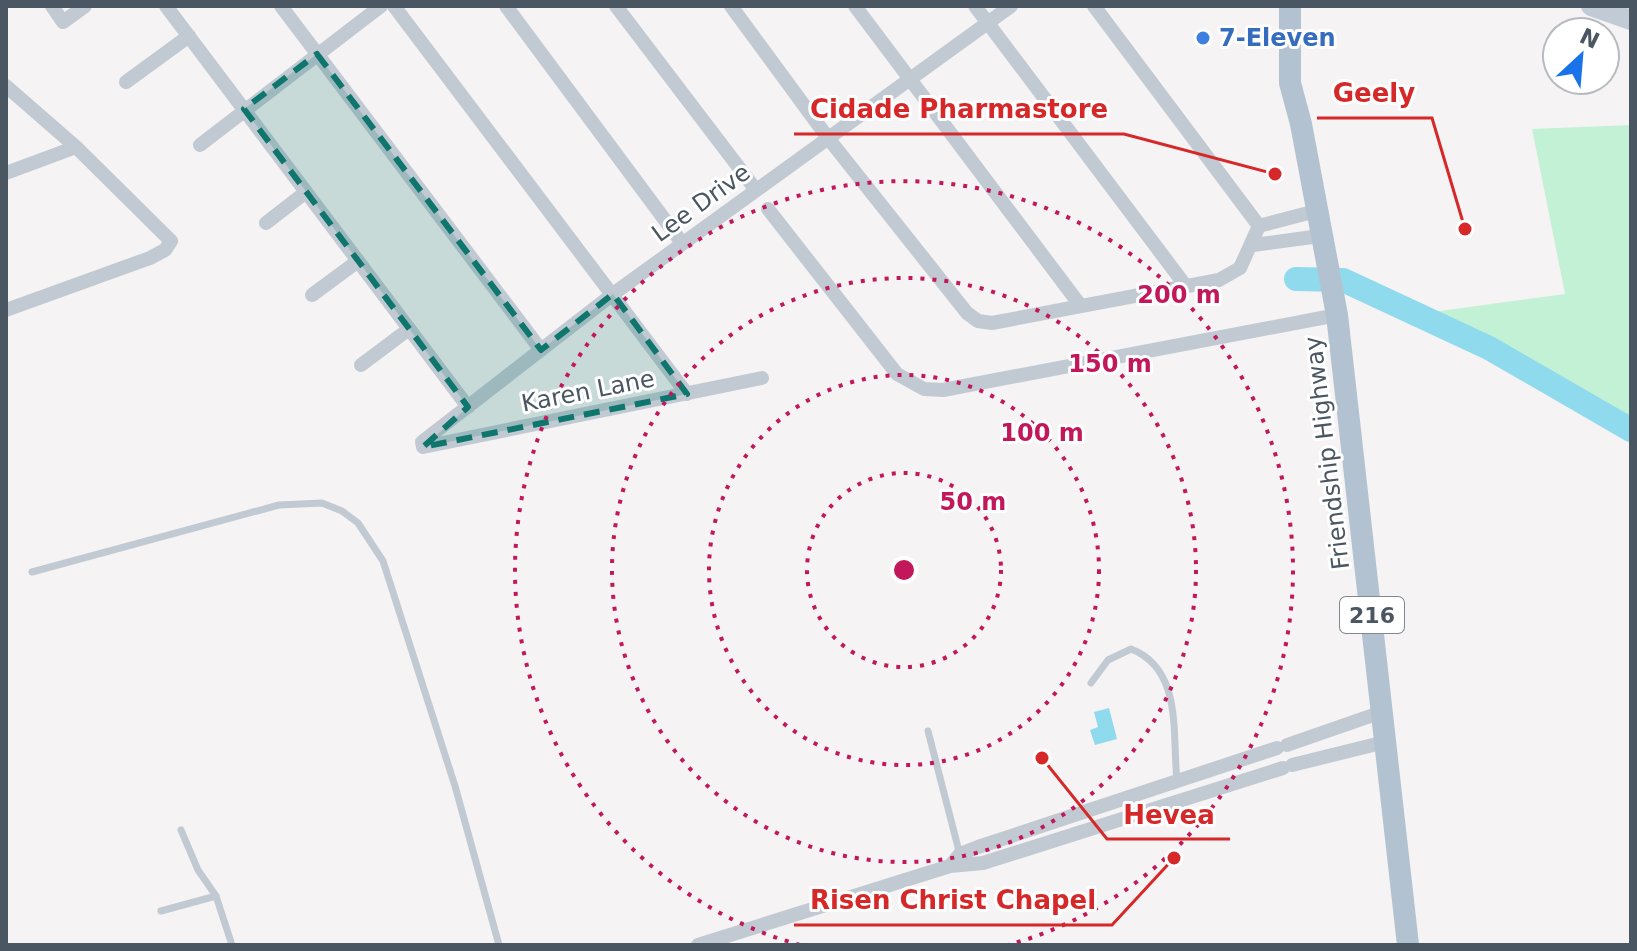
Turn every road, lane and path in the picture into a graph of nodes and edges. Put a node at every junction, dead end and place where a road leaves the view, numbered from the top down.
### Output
1 (52, 6) edge
2 (85, 6) edge
3 (166, 6) edge
4 (281, 6) edge
5 (381, 6) edge
6 (394, 6) edge
7 (506, 6) edge
8 (616, 6) edge
9 (731, 6) edge
10 (855, 6) edge
11 (975, 6) edge
12 (1011, 6) edge
13 (1094, 6) edge
14 (1290, 6) edge
15 (1591, 6) edge
16 (1631, 20) edge
17 (988, 23) junction
18 (189, 36) junction
19 (317, 54) junction
20 (910, 79) junction
21 (126, 82) dead end
22 (6, 86) edge
23 (244, 109) junction
24 (828, 138) junction
25 (200, 145) dead end
26 (76, 147) junction
27 (6, 173) edge
28 (756, 190) junction
29 (306, 192) junction
30 (768, 209) dead end
31 (1316, 211) junction
32 (1292, 218) junction
33 (266, 223) dead end
34 (1259, 226) junction
35 (1296, 239) junction
36 (682, 243) junction
37 (1322, 244) junction
38 (1253, 245) junction
39 (358, 261) junction
40 (1185, 285) junction
41 (613, 294) junction
42 (312, 295) dead end
43 (1080, 305) junction
44 (6, 310) edge
45 (1337, 315) junction
46 (409, 329) junction
47 (541, 350) junction
48 (361, 365) dead end
49 (762, 378) dead end
50 (687, 394) junction
51 (468, 407) junction
52 (422, 444) joint
53 (32, 572) dead end
54 (1091, 683) dead end
55 (1382, 712) junction
56 (928, 731) dead end
57 (1385, 742) junction
58 (1253, 756) junction
59 (1260, 775) junction
60 (1177, 781) junction
61 (1122, 799) junction
62 (1184, 799) junction
63 (1129, 818) junction
64 (181, 830) dead end
65 (978, 847) junction
66 (957, 861) junction
67 (983, 863) junction
68 (216, 896) junction
69 (161, 911) dead end
70 (232, 945) edge
71 (499, 945) edge
72 (698, 945) edge
73 (1408, 945) edge

1 - 2 street
3 - 18 street
4 - 19 street
5 - 19 street
6 - 41 street
7 - 36 street
8 - 28 street
9 - 24 street
10 - 20 street
11 - 17 street
12 - 17 street, Lee Drive
13 - 34 street
14 - 31 main road, Friendship Highway / 216
15 - 16 main road
17 - 20 street, Lee Drive
17 - 40 street
18 - 21 street
18 - 23 street
19 - 23 street
19 - 47 street
20 - 24 street, Lee Drive
20 - 43 street
22 - 26 street
23 - 25 street
23 - 29 street
24 - 28 street, Lee Drive
24 - 43 street
26 - 27 street
26 - 44 street
28 - 36 street, Lee Drive
29 - 33 street
29 - 39 street
30 - 45 street
31 - 32 street
31 - 37 main road, Friendship Highway / 216
32 - 34 street
32 - 35 street
34 - 38 street
35 - 37 street
35 - 38 street
36 - 41 street, Lee Drive
37 - 45 main road, Friendship Highway / 216
38 - 40 street
39 - 42 street
39 - 46 street
40 - 43 street
41 - 47 street, Lee Drive
41 - 50 street
45 - 55 main road, Friendship Highway / 216
46 - 48 street
46 - 51 street
47 - 51 street, Lee Drive
49 - 50 street, Karen Lane
50 - 52 street, Karen Lane
51 - 52 street, Lee Drive
53 - 71 lane
54 - 60 lane
55 - 57 main road, Friendship Highway / 216
55 - 58 street
56 - 66 lane
57 - 59 street
57 - 73 main road, Friendship Highway / 216
58 - 59 street
58 - 60 street
59 - 62 street
60 - 61 street
60 - 62 street
61 - 63 lane
61 - 65 street
62 - 63 street
63 - 67 street
64 - 68 lane
65 - 66 street
65 - 67 lane
66 - 67 street
66 - 72 street
68 - 69 lane
68 - 70 lane

